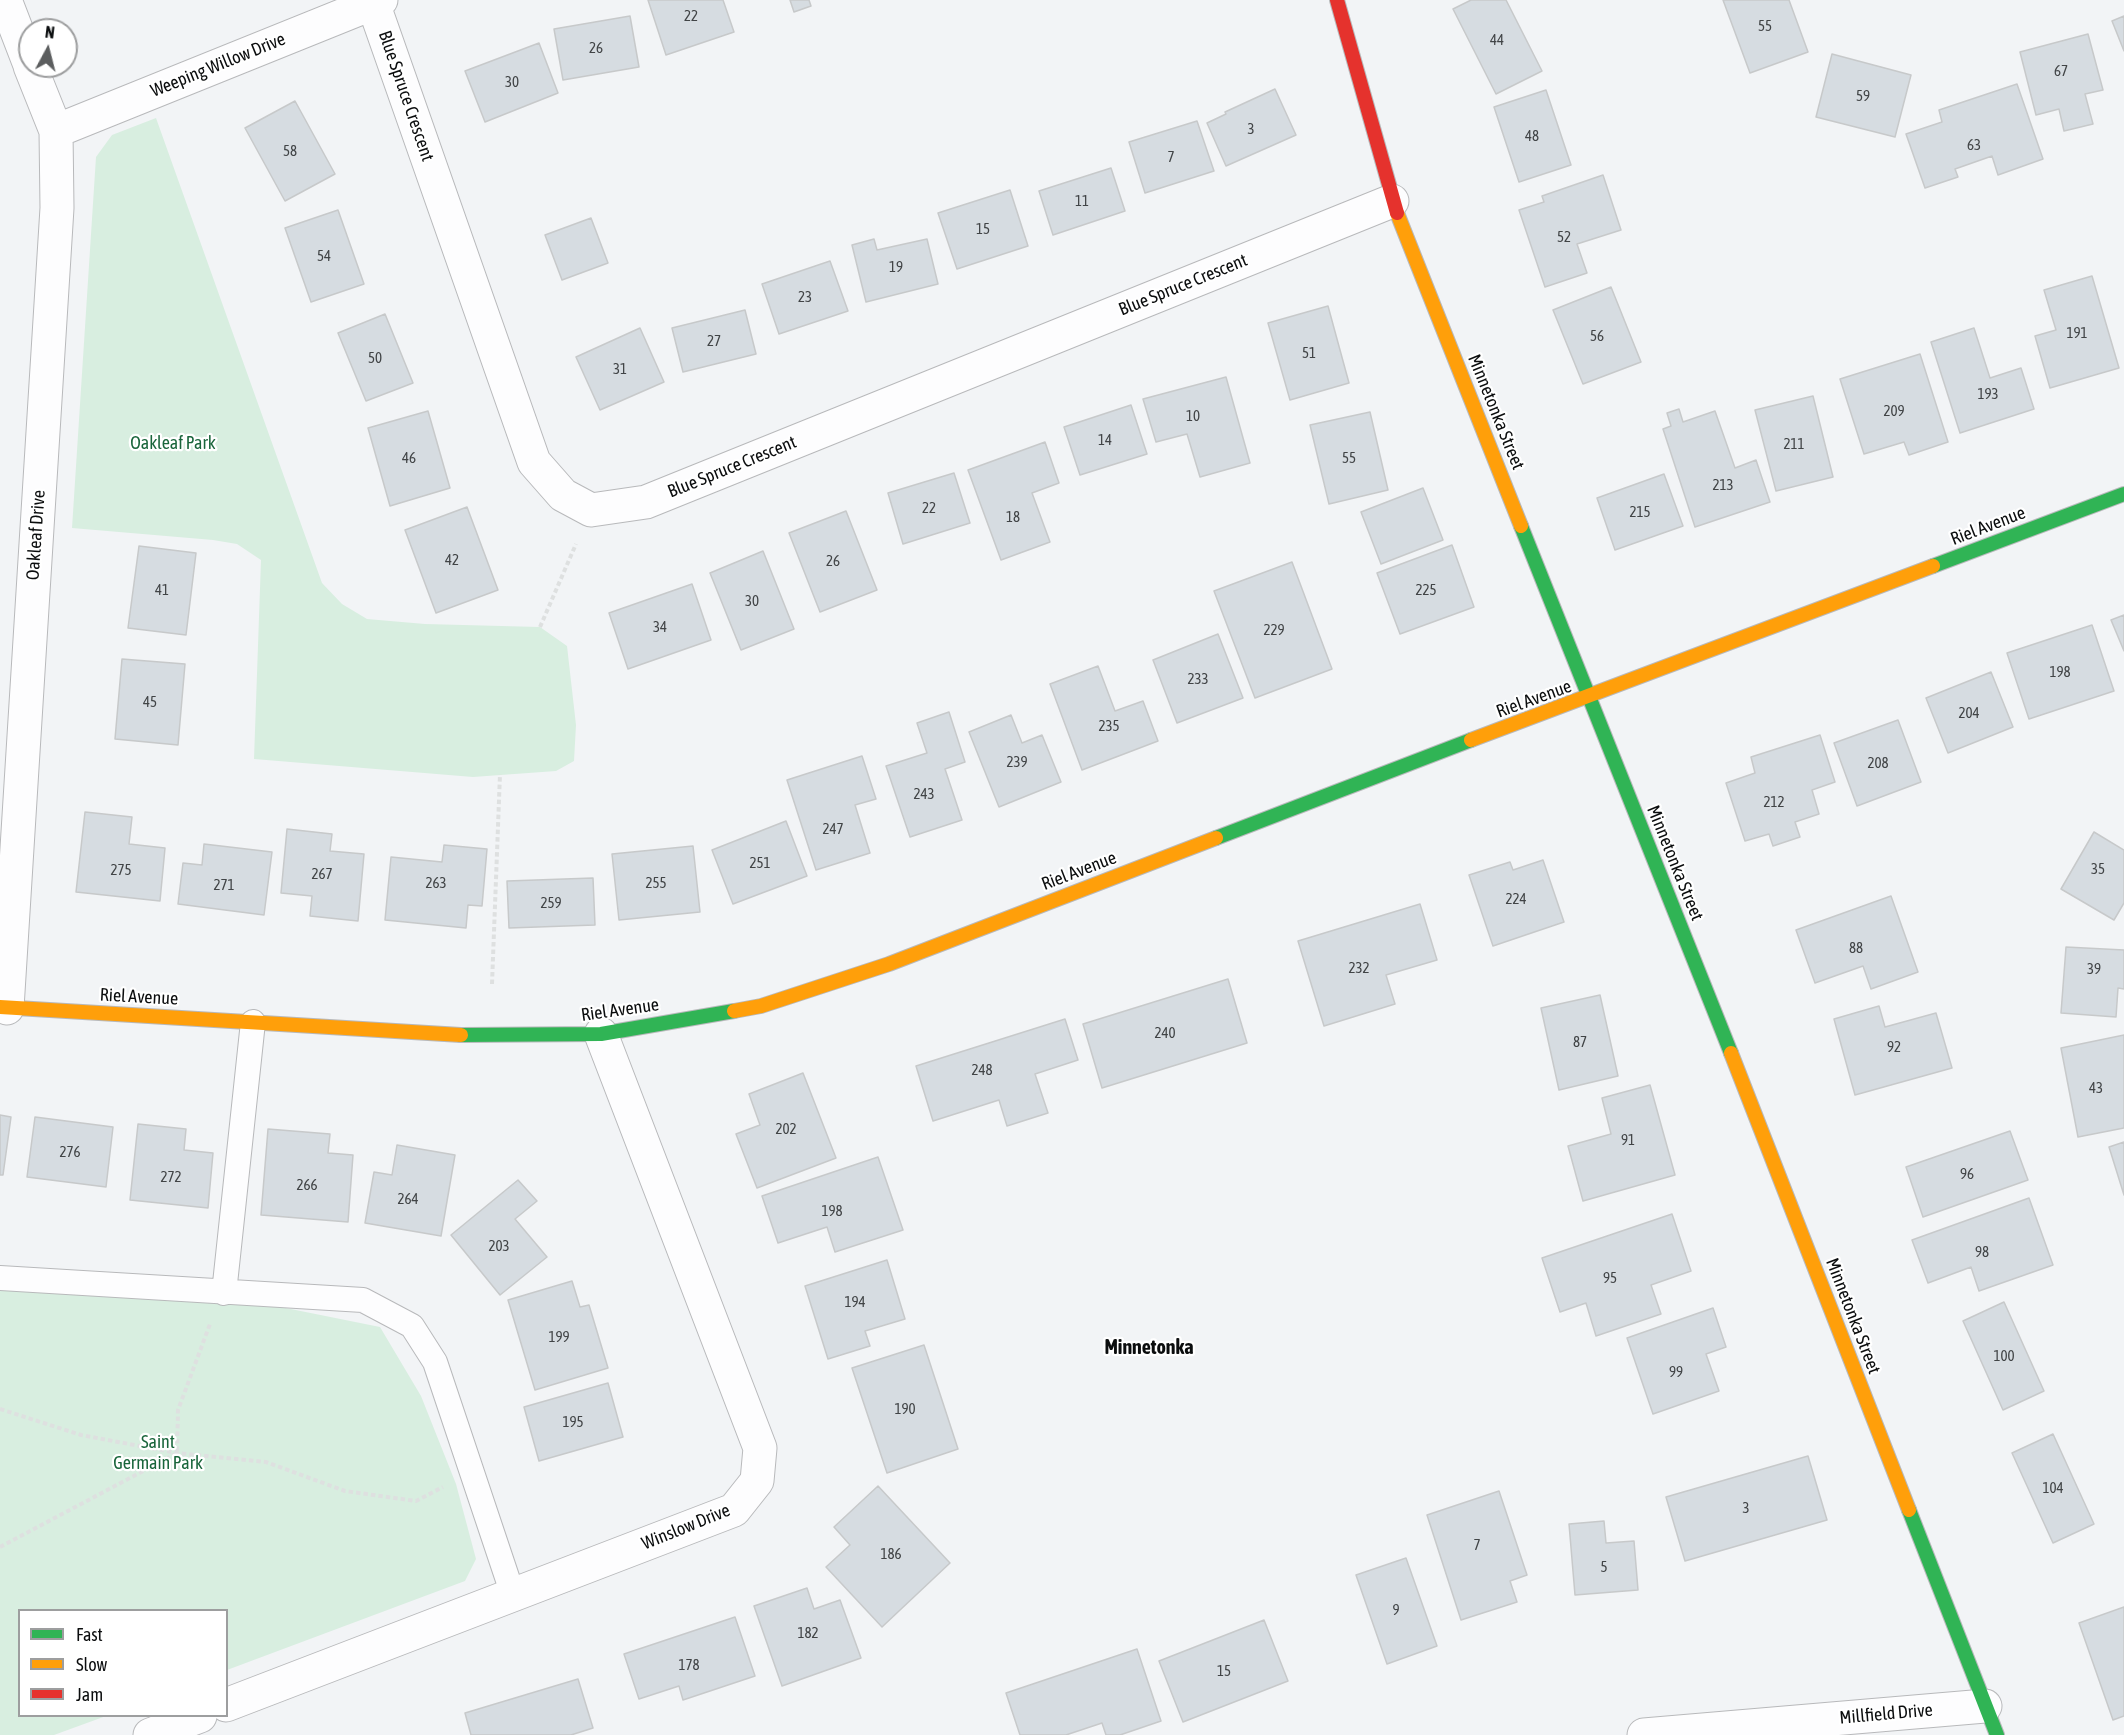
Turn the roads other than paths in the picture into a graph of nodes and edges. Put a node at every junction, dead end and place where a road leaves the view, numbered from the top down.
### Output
1 (5, 0) edge
2 (1337, 0) edge
3 (377, 1) edge
4 (18, 34) edge
5 (35, 78) edge
6 (56, 131) junction
7 (1392, 201) junction
8 (2124, 494) edge
9 (1590, 697) junction
10 (3, 1008) edge
11 (253, 1022) junction
12 (601, 1034) junction
13 (0, 1278) edge
14 (224, 1293) junction
15 (513, 1595) junction
16 (228, 1705) edge
17 (197, 1717) edge
18 (1991, 1720) edge
19 (150, 1735) edge
20 (1644, 1735) edge

1 - 4 street, Oakleaf Drive
2 - 7 street, Minnetonka Street
3 - 6 street, Weeping Willow Drive
3 - 7 street, Blue Spruce Crescent
5 - 6 street, Oakleaf Drive
6 - 10 street, Oakleaf Drive
7 - 9 street, Minnetonka Street
8 - 9 street, Riel Avenue
9 - 12 street, Riel Avenue
9 - 18 street, Minnetonka Street
10 - 11 street, Riel Avenue
11 - 12 street, Riel Avenue
11 - 14 lane
12 - 15 street, Winslow Drive
13 - 14 lane
14 - 15 lane
15 - 16 street, Winslow Drive
17 - 19 street
18 - 20 street, Millfield Drive

